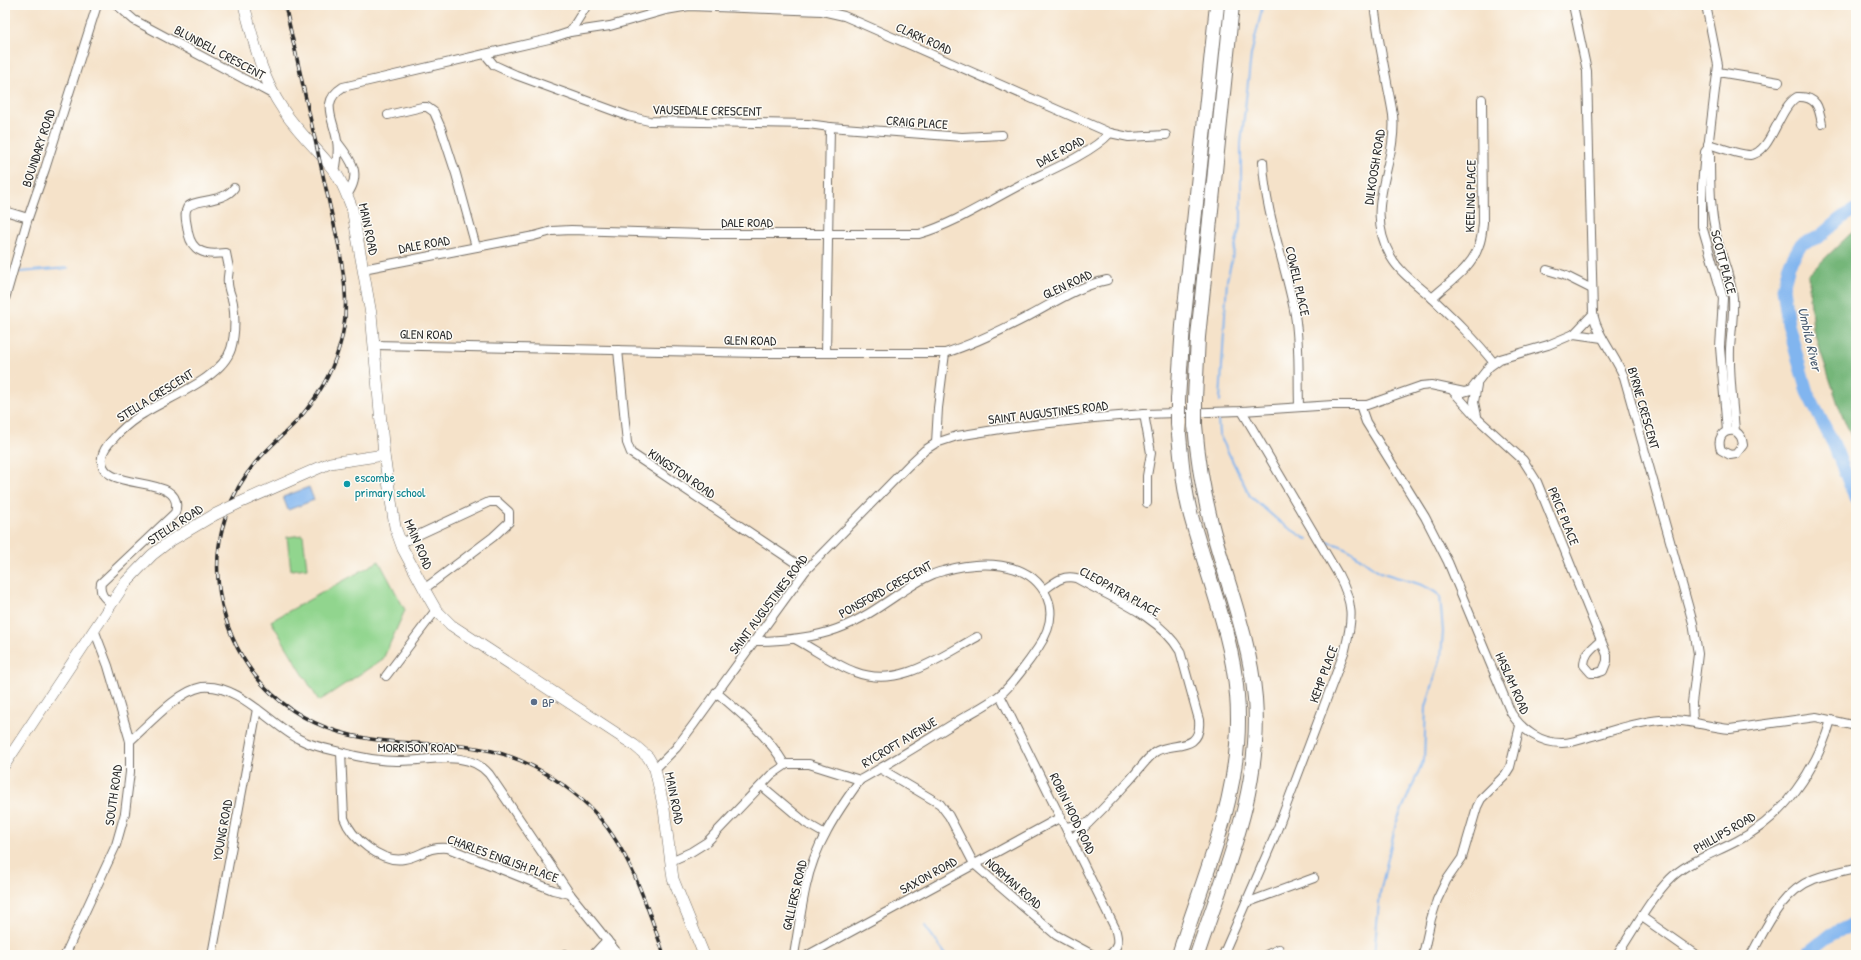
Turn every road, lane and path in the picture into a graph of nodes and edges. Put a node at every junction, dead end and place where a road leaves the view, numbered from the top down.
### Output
1 (97, 5) edge
2 (117, 5) edge
3 (244, 5) edge
4 (587, 5) edge
5 (1217, 5) edge
6 (1232, 5) edge
7 (1374, 5) edge
8 (1573, 5) edge
9 (1706, 5) edge
10 (716, 6) edge
11 (794, 8) edge
12 (570, 32) junction
13 (485, 54) junction
14 (1718, 72) junction
15 (1779, 82) dead end
16 (272, 94) junction
17 (1482, 99) dead end
18 (388, 115) dead end
19 (1822, 124) dead end
20 (830, 127) junction
21 (1110, 133) junction
22 (1002, 135) dead end
23 (1166, 135) dead end
24 (338, 143) junction
25 (1708, 146) junction
26 (1263, 162) dead end
27 (335, 172) junction
28 (234, 188) dead end
29 (347, 195) junction
30 (5, 210) edge
31 (28, 218) junction
32 (828, 235) junction
33 (476, 247) junction
34 (363, 268) junction
35 (1547, 270) dead end
36 (1107, 280) dead end
37 (1592, 289) junction
38 (1432, 298) junction
39 (5, 299) edge
40 (1593, 314) junction
41 (1574, 334) junction
42 (1602, 338) junction
43 (375, 345) junction
44 (618, 350) junction
45 (826, 353) junction
46 (944, 353) junction
47 (1494, 363) junction
48 (1477, 384) junction
49 (1453, 391) junction
50 (1727, 398) junction
51 (1360, 405) junction
52 (1299, 406) junction
53 (1242, 411) junction
54 (1144, 414) junction
55 (1478, 418) junction
56 (1731, 431) dead end
57 (936, 442) junction
58 (384, 455) junction
59 (1147, 503) dead end
60 (401, 543) junction
61 (806, 570) junction
62 (424, 589) junction
63 (1044, 590) junction
64 (112, 604) junction
65 (436, 610) junction
66 (95, 632) junction
67 (977, 637) dead end
68 (796, 639) junction
69 (1601, 640) dead end
70 (753, 641) junction
71 (386, 676) dead end
72 (716, 692) junction
73 (1000, 695) junction
74 (257, 709) junction
75 (1831, 720) junction
76 (1693, 722) junction
77 (1520, 726) junction
78 (1856, 726) edge
79 (130, 741) junction
80 (341, 753) junction
81 (5, 764) edge
82 (785, 765) junction
83 (655, 769) junction
84 (881, 769) junction
85 (860, 780) junction
86 (762, 786) junction
87 (1061, 817) junction
88 (1089, 823) junction
89 (1066, 827) junction
90 (825, 834) junction
91 (1072, 839) junction
92 (671, 861) junction
93 (974, 864) junction
94 (1856, 868) edge
95 (1314, 878) dead end
96 (1253, 886) junction
97 (570, 894) junction
98 (1267, 896) junction
99 (1246, 903) junction
100 (1642, 917) junction
101 (609, 943) junction
102 (1278, 949) dead end
103 (65, 955) edge
104 (212, 955) edge
105 (593, 955) edge
106 (602, 955) edge
107 (619, 955) edge
108 (704, 955) edge
109 (794, 955) edge
110 (808, 955) edge
111 (1093, 955) edge
112 (1109, 955) edge
113 (1179, 955) edge
114 (1197, 955) edge
115 (1223, 955) edge
116 (1266, 955) edge
117 (1423, 955) edge
118 (1617, 955) edge
119 (1696, 955) edge
120 (1751, 955) edge

1 - 31 street, BOUNDARY ROAD
2 - 16 street, BLUNDELL CRESCENT
3 - 16 main road, MAIN ROAD
4 - 12 street
5 - 113 highway, bridge
6 - 114 highway, bridge
7 - 38 street, DILKOOSH ROAD
8 - 37 street, BYRNE CRESCENT
9 - 14 street, SCOTT PLACE
10 - 11 street, CLARK ROAD
10 - 12 street, CLARK ROAD
11 - 21 street, CLARK ROAD
12 - 13 street, CLARK ROAD
13 - 20 street, VAUSEDALE CRESCENT
13 - 24 street
14 - 15 street
14 - 25 street, SCOTT PLACE
16 - 27 main road, MAIN ROAD
17 - 38 street, KEELING PLACE
18 - 33 street
19 - 25 street
20 - 22 street, CRAIG PLACE
20 - 32 street
21 - 23 street, CLARK ROAD
21 - 32 street, DALE ROAD
24 - 27 street
24 - 29 street
25 - 50 street, SCOTT PLACE
25 - 50 street, SCOTT PLACE
26 - 52 street, COWELL PLACE
27 - 29 main road, MAIN ROAD
28 - 64 street, STELLA CRESCENT
29 - 34 main road, MAIN ROAD
30 - 31 street
31 - 39 street, BOUNDARY ROAD
32 - 33 street, DALE ROAD
32 - 45 street
33 - 34 street, DALE ROAD
34 - 43 main road, MAIN ROAD
35 - 37 street
36 - 46 street, GLEN ROAD
37 - 40 street, BYRNE CRESCENT
38 - 47 street, DILKOOSH ROAD
40 - 41 street, SAINT AUGUSTINES ROAD
40 - 42 street, BYRNE CRESCENT
41 - 42 street
41 - 47 street, SAINT AUGUSTINES ROAD
42 - 76 street, BYRNE CRESCENT
43 - 44 street, GLEN ROAD
43 - 58 main road, MAIN ROAD
44 - 45 street, GLEN ROAD
44 - 61 street, KINGSTON ROAD
45 - 46 street, GLEN ROAD
46 - 57 street
47 - 48 street, SAINT AUGUSTINES ROAD
48 - 49 street, SAINT AUGUSTINES ROAD
48 - 55 street
49 - 51 street, SAINT AUGUSTINES ROAD
49 - 55 street, PRICE PLACE
50 - 56 street, SCOTT PLACE
51 - 52 street, SAINT AUGUSTINES ROAD
51 - 77 street, HASLAM ROAD
52 - 53 street, SAINT AUGUSTINES ROAD
53 - 54 street, SAINT AUGUSTINES ROAD
53 - 96 street, KEMP PLACE
54 - 57 street, SAINT AUGUSTINES ROAD
54 - 59 street
55 - 69 street, PRICE PLACE
57 - 61 street, SAINT AUGUSTINES ROAD
58 - 60 main road, MAIN ROAD
58 - 64 main road, STELLA ROAD, bridge
60 - 62 main road, MAIN ROAD
60 - 62 street
61 - 70 street, SAINT AUGUSTINES ROAD
62 - 65 main road, MAIN ROAD
63 - 68 street, PONSFORD CRESCENT
63 - 73 street, RYCROFT AVENUE
63 - 88 street, CLEOPATRA PLACE
64 - 66 main road, STELLA ROAD
65 - 71 street
65 - 83 main road, MAIN ROAD
66 - 79 street, SOUTH ROAD
66 - 81 main road, STELLA ROAD
67 - 68 street
68 - 70 street, PONSFORD CRESCENT
70 - 72 street, SAINT AUGUSTINES ROAD
72 - 82 street
72 - 83 street, SAINT AUGUSTINES ROAD
73 - 84 street, RYCROFT AVENUE
73 - 87 street, ROBIN HOOD ROAD
74 - 79 street, MORRISON ROAD
74 - 80 street, MORRISON ROAD
74 - 104 street, YOUNG ROAD
75 - 76 street, HASLAM ROAD
75 - 78 street, HASLAM ROAD
75 - 100 street, PHILLIPS ROAD
76 - 77 street, HASLAM ROAD
77 - 117 street
79 - 103 street, SOUTH ROAD
80 - 97 street, MORRISON ROAD
80 - 97 street, CHARLES ENGLISH PLACE
82 - 85 street, RYCROFT AVENUE
82 - 86 street
83 - 92 main road, MAIN ROAD
84 - 85 street, RYCROFT AVENUE
84 - 93 street, NORMAN ROAD
85 - 90 street, GALLIERS ROAD
86 - 90 street
86 - 92 street
87 - 89 street, ROBIN HOOD ROAD
87 - 93 street, SAXON ROAD
88 - 89 street
88 - 91 street
89 - 91 street, ROBIN HOOD ROAD
90 - 109 street, GALLIERS ROAD
91 - 112 street, ROBIN HOOD ROAD
92 - 108 main road, MAIN ROAD
93 - 110 street, SAXON ROAD
93 - 111 street, NORMAN ROAD
94 - 120 street
95 - 98 street
96 - 98 street
96 - 99 street, KEMP PLACE
97 - 101 street, MORRISON ROAD
98 - 99 street
99 - 115 street, KEMP PLACE
100 - 118 street, PHILLIPS ROAD
100 - 119 street
101 - 105 street
101 - 106 street
101 - 107 street, MORRISON ROAD
102 - 116 street

